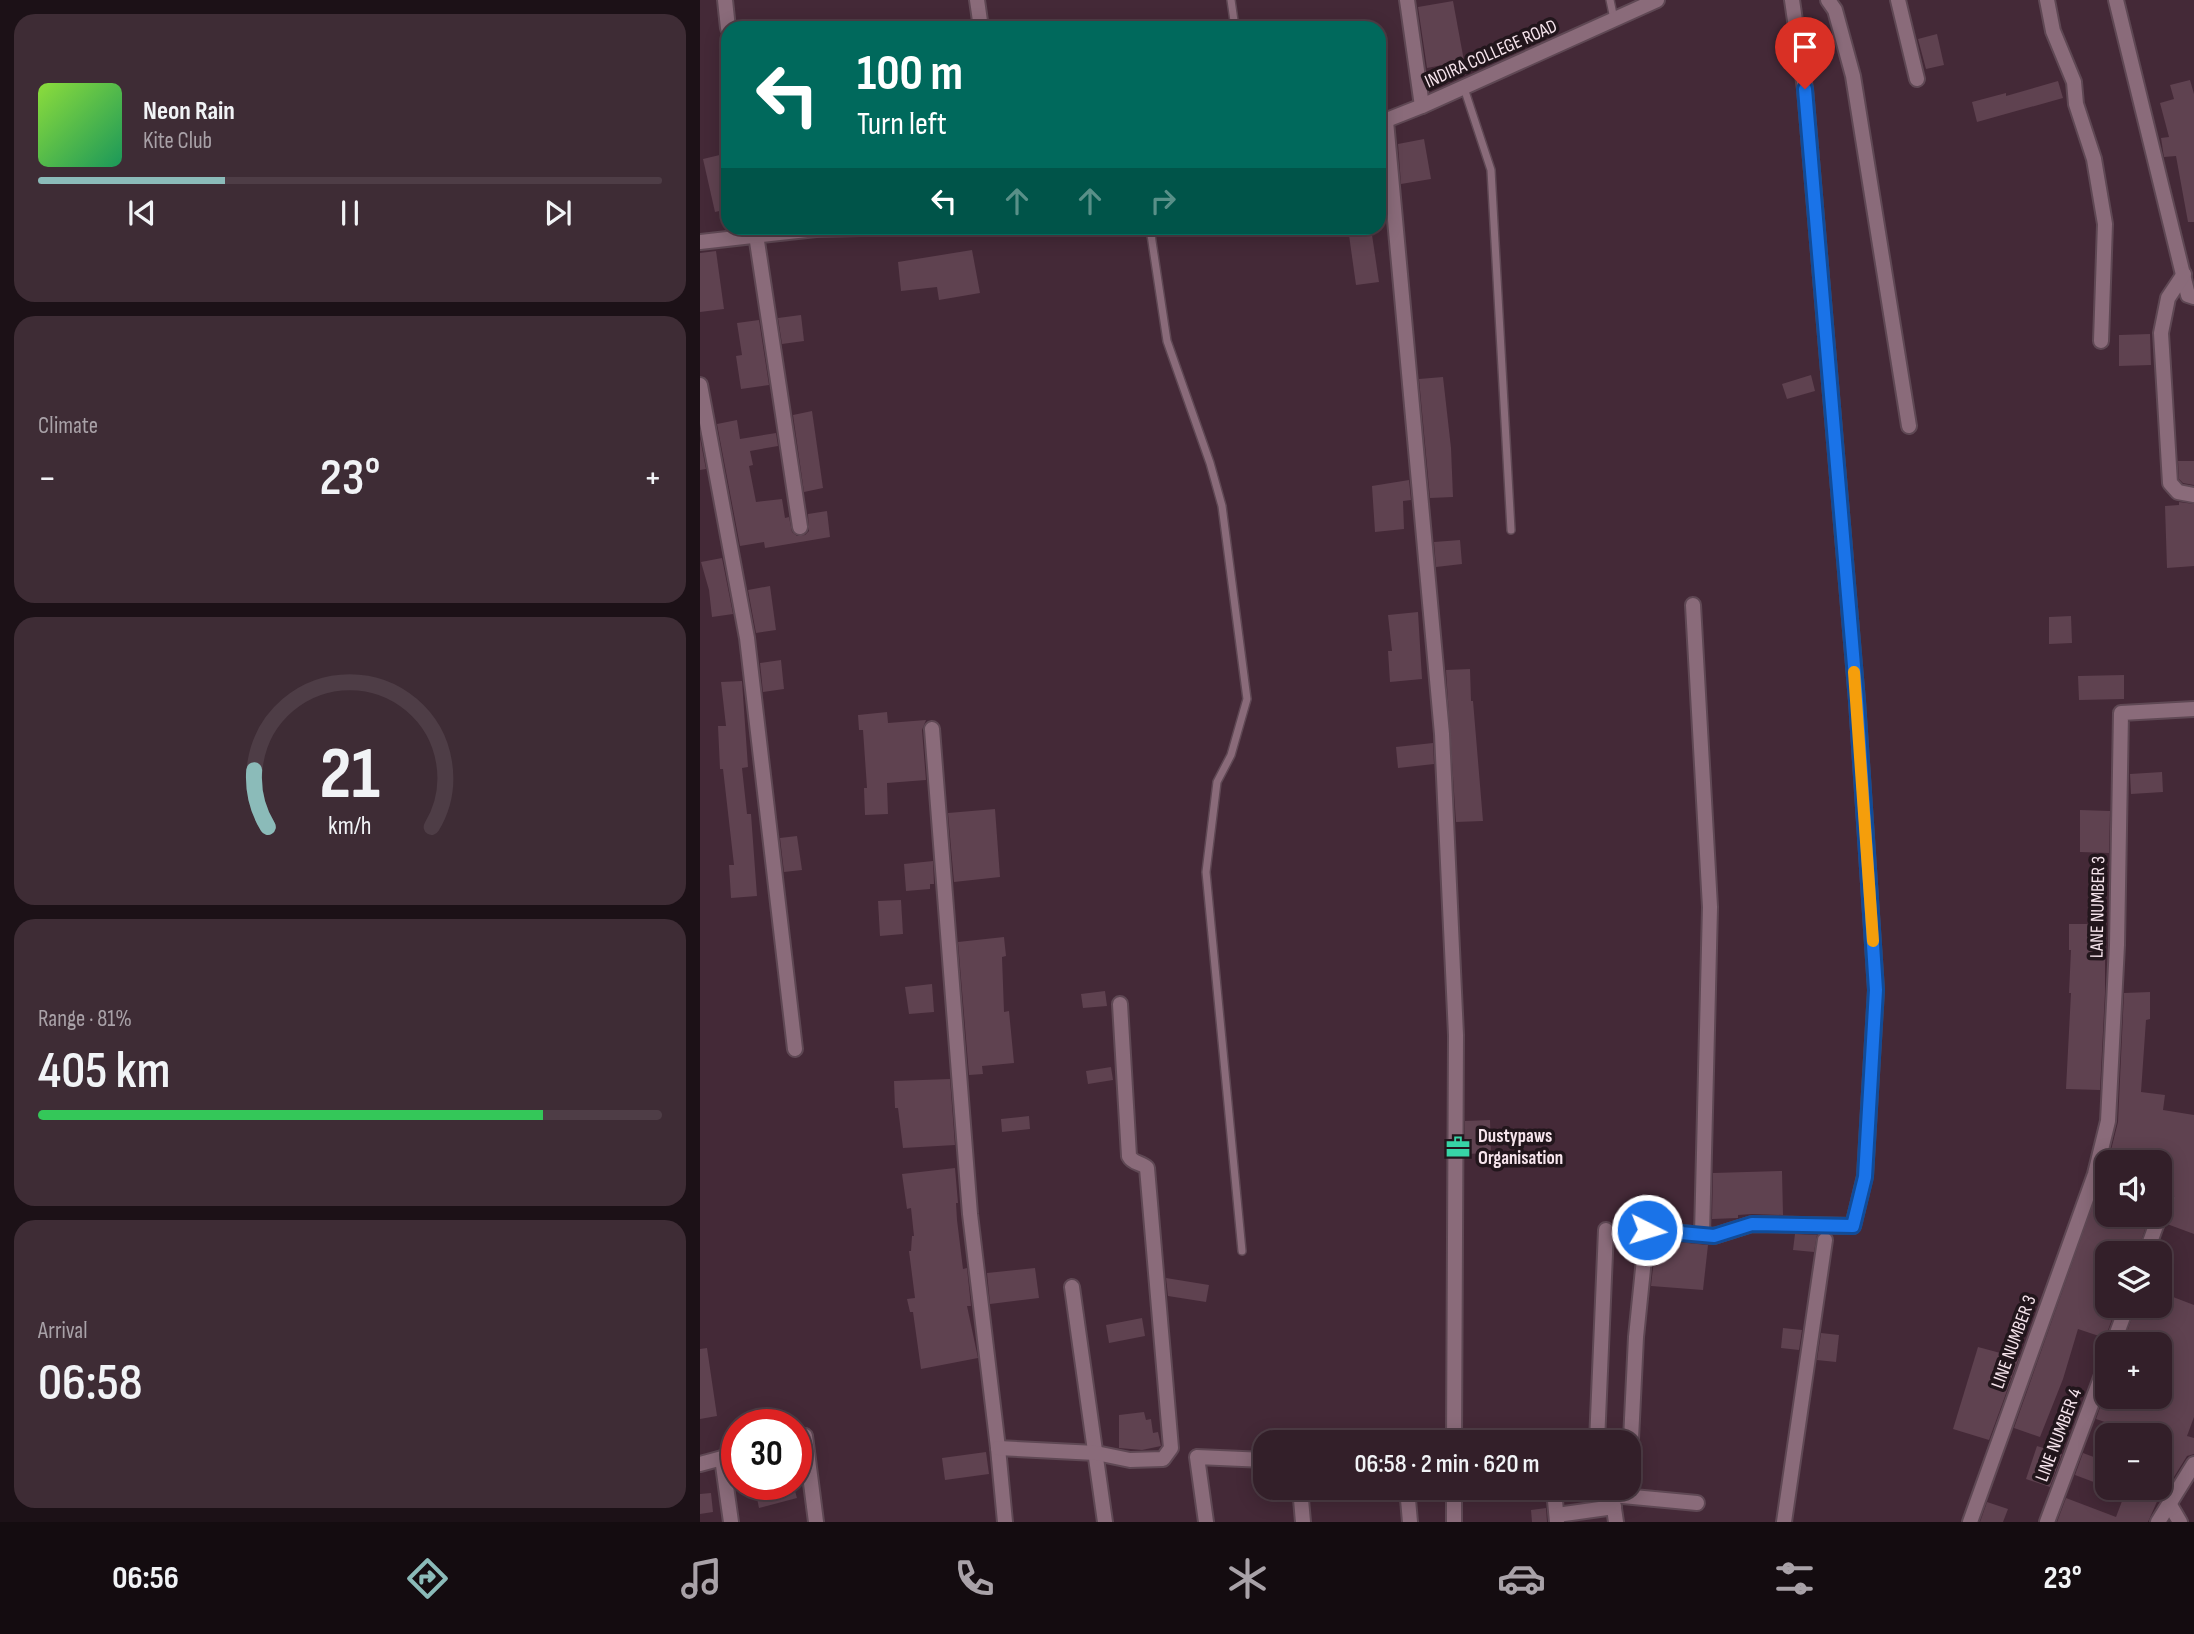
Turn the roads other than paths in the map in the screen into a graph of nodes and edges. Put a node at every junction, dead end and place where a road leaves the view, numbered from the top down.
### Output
1 (725, 0) edge
2 (977, 0) edge
3 (1231, 0) edge
4 (1407, 0) edge
5 (1610, 0) edge
6 (1657, 0) edge
7 (1792, 0) edge
8 (1828, 0) edge
9 (1898, 0) edge
10 (2047, 0) edge
11 (2116, 0) edge
12 (1614, 19) junction
13 (727, 21) edge
14 (980, 21) edge
15 (1234, 21) edge
16 (1917, 79) dead end
17 (1464, 87) junction
18 (1422, 106) junction
19 (1386, 120) edge
20 (1386, 163) edge
21 (738, 235) edge
22 (755, 235) edge
23 (1151, 235) edge
24 (700, 242) edge
25 (2184, 274) junction
26 (2194, 297) edge
27 (2101, 341) dead end
28 (700, 385) edge
29 (1909, 426) dead end
30 (2194, 495) edge
31 (800, 527) dead end
32 (1511, 530) dead end
33 (1693, 605) dead end
34 (2194, 709) edge
35 (932, 729) dead end
36 (1120, 1004) dead end
37 (795, 1049) dead end
38 (2104, 1150) edge
39 (2095, 1192) edge
40 (1605, 1230) dead end
41 (1702, 1235) junction
42 (1825, 1240) dead end
43 (1242, 1251) dead end
44 (1072, 1287) dead end
45 (2095, 1394) edge
46 (1454, 1430) edge
47 (1597, 1430) edge
48 (1631, 1430) edge
49 (998, 1448) junction
50 (1096, 1453) junction
51 (721, 1458) edge
52 (1253, 1459) edge
53 (700, 1464) edge
54 (2194, 1464) edge
55 (812, 1491) edge
56 (731, 1500) edge
57 (1301, 1500) edge
58 (1408, 1500) edge
59 (1454, 1500) edge
60 (1555, 1500) edge
61 (1616, 1503) edge
62 (1697, 1503) dead end
63 (2170, 1505) junction
64 (1557, 1519) edge
65 (731, 1522) edge
66 (816, 1522) edge
67 (1004, 1522) edge
68 (1105, 1522) edge
69 (1206, 1522) edge
70 (1303, 1522) edge
71 (1410, 1522) edge
72 (1454, 1522) edge
73 (1784, 1522) edge
74 (1970, 1522) edge
75 (2047, 1522) edge
76 (2158, 1522) edge
77 (2180, 1522) edge

1 - 13 street
2 - 14 street
3 - 15 lane
4 - 18 street
5 - 12 lane
6 - 12 street, INDIRA COLLEGE ROAD
7 - 41 street
8 - 29 street
9 - 16 street
10 - 27 street
11 - 25 street
12 - 17 street, INDIRA COLLEGE ROAD
17 - 18 street, INDIRA COLLEGE ROAD
17 - 32 lane
18 - 19 street, INDIRA COLLEGE ROAD
20 - 46 street
21 - 24 street
22 - 31 street
23 - 43 lane
25 - 26 street
25 - 30 street
28 - 37 street
33 - 41 street
34 - 38 street, LANE NUMBER 3
35 - 49 street
36 - 50 street
39 - 74 street, LINE NUMBER 3
40 - 47 street
41 - 48 street
42 - 73 street
44 - 50 street
45 - 75 street, LINE NUMBER 4
49 - 50 street
49 - 67 street
50 - 68 street
51 - 53 street
52 - 69 street
54 - 63 street
55 - 66 street
56 - 65 street
57 - 70 street
58 - 71 street
59 - 72 street
60 - 64 street
61 - 62 street
61 - 64 street
63 - 76 street
63 - 77 street

